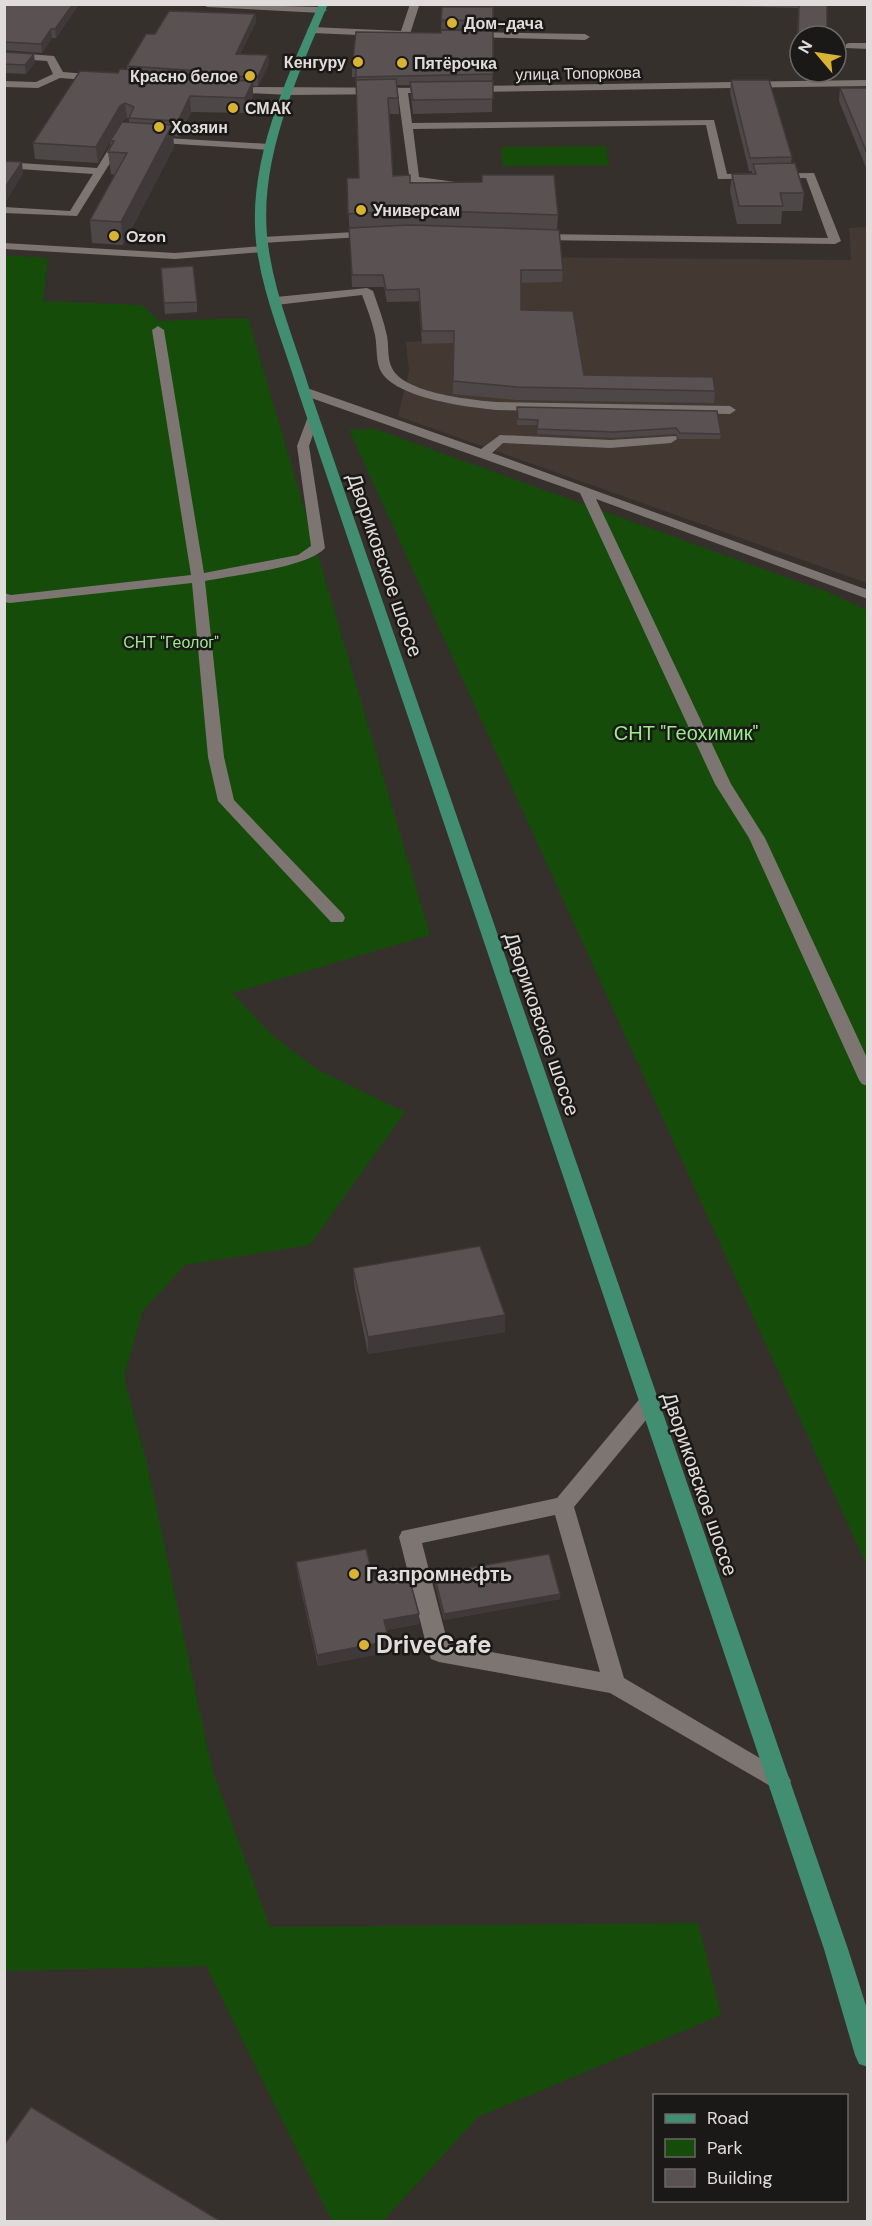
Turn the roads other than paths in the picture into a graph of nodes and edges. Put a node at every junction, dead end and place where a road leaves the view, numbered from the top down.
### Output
1 (207, 4) edge
2 (414, 6) dead end
3 (323, 7) edge
4 (312, 30) junction
5 (405, 34) junction
6 (416, 34) edge
7 (461, 35) edge
8 (585, 37) dead end
9 (849, 46) dead end
10 (867, 46) edge
11 (4, 55) edge
12 (58, 75) junction
13 (106, 78) edge
14 (867, 83) edge
15 (4, 84) edge
16 (462, 89) edge
17 (219, 90) edge
18 (403, 90) junction
19 (450, 90) edge
20 (290, 92) junction
21 (407, 126) junction
22 (270, 147) junction
23 (4, 165) edge
24 (99, 171) junction
25 (475, 187) edge
26 (4, 210) edge
27 (390, 234) edge
28 (522, 237) edge
29 (263, 244) junction
30 (4, 246) edge
31 (276, 301) junction
32 (158, 330) dead end
33 (304, 391) junction
34 (730, 410) dead end
35 (313, 417) junction
36 (498, 423) junction
37 (671, 439) dead end
38 (483, 454) junction
39 (586, 491) junction
40 (198, 578) junction
41 (867, 596) edge
42 (4, 597) edge
43 (337, 918) dead end
44 (867, 1080) edge
45 (649, 1402) junction
46 (563, 1505) junction
47 (615, 1684) junction
48 (779, 1781) junction
49 (867, 2055) edge

1 - 3 street
2 - 5 street
3 - 4 main road, Двориковское шоссе
4 - 5 street
4 - 20 main road, Двориковское шоссе
5 - 6 street
7 - 8 street
9 - 10 street
11 - 12 street
12 - 13 street
12 - 15 street
14 - 16 street, улица Топоркова
17 - 20 street
18 - 19 street
18 - 20 street
18 - 21 street
20 - 22 main road, Двориковское шоссе
21 - 25 street
21 - 28 street
22 - 24 street
22 - 29 main road, Двориковское шоссе
23 - 24 street
24 - 26 street
27 - 29 street
29 - 30 street
29 - 31 main road, Двориковское шоссе
31 - 33 main road, Двориковское шоссе
31 - 36 street
32 - 40 street
33 - 35 main road, Двориковское шоссе
33 - 38 street
34 - 36 street
35 - 40 street
35 - 45 main road, Двориковское шоссе
36 - 37 street
36 - 38 street
38 - 39 street
39 - 41 street
39 - 44 street
40 - 42 street
40 - 43 street
45 - 46 street
45 - 48 main road, Двориковское шоссе
46 - 47 street
46 - 47 street
47 - 48 street
48 - 49 main road, Двориковское шоссе

